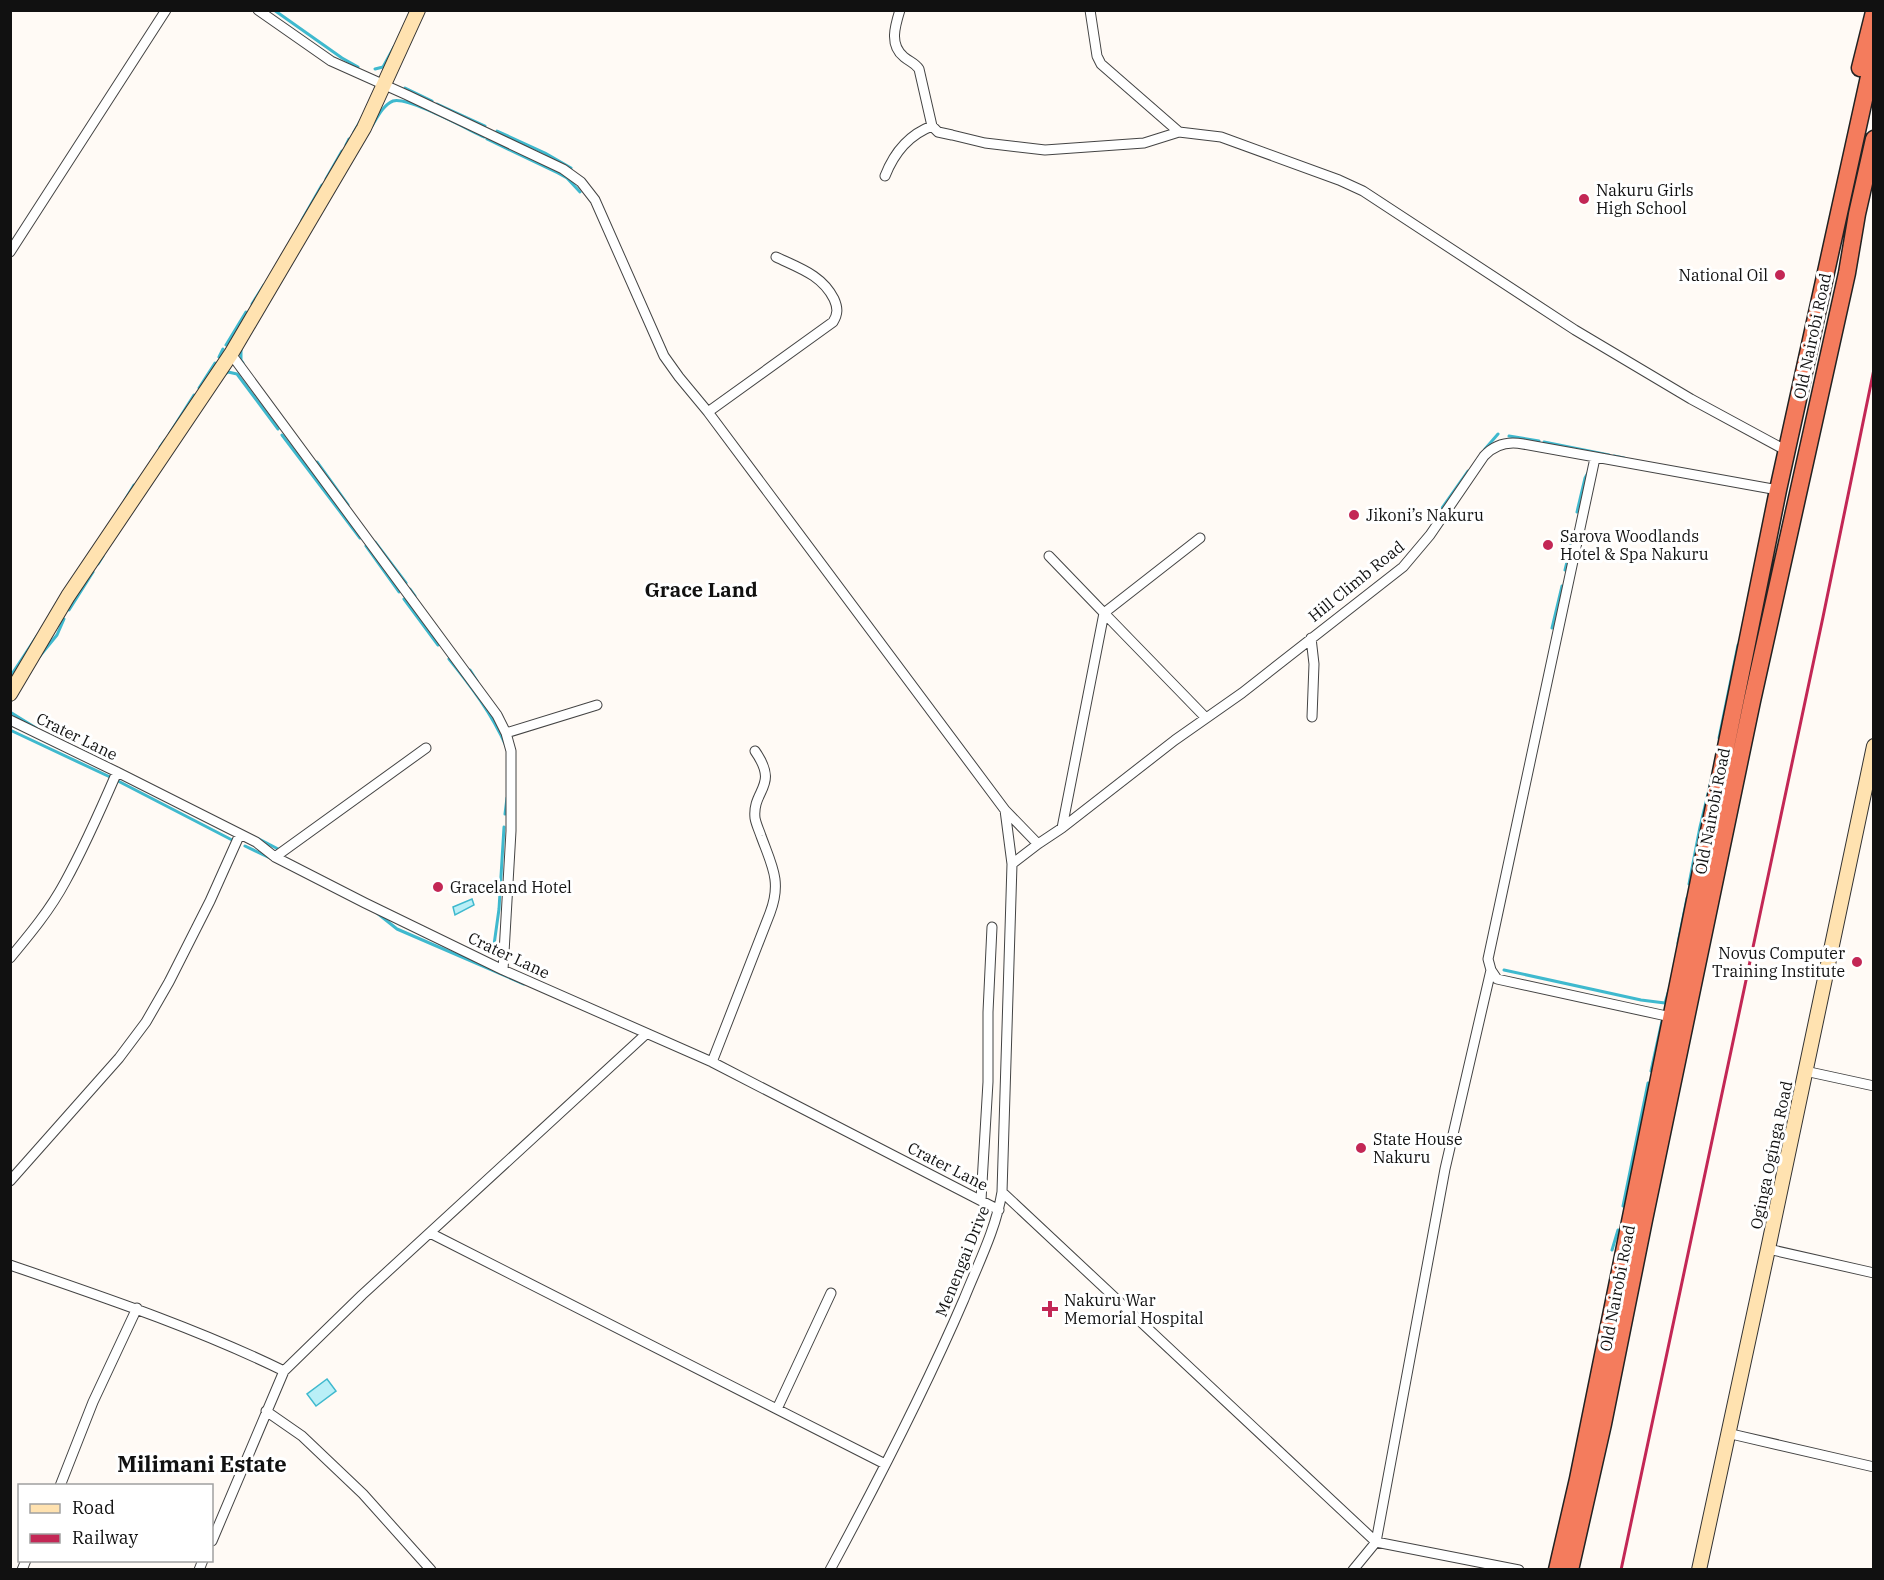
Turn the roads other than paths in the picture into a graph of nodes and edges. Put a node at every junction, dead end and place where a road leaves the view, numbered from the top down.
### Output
1 (166, 10) edge
2 (258, 10) edge
3 (418, 10) edge
4 (900, 10) edge
5 (1090, 10) edge
6 (1874, 12) edge
7 (1874, 54) edge
8 (385, 84) junction
9 (932, 126) junction
10 (1179, 132) junction
11 (1874, 139) edge
12 (885, 176) dead end
13 (1874, 193) edge
14 (10, 252) edge
15 (776, 257) dead end
16 (1827, 269) junction
17 (1846, 273) junction
18 (231, 354) junction
19 (708, 412) junction
20 (1787, 451) junction
21 (1595, 458) junction
22 (1778, 490) junction
23 (1200, 538) dead end
24 (1049, 556) dead end
25 (1104, 613) junction
26 (1311, 638) junction
27 (10, 694) edge
28 (597, 705) dead end
29 (1311, 717) dead end
30 (1206, 718) junction
31 (10, 720) edge
32 (506, 733) junction
33 (1874, 746) edge
34 (426, 748) dead end
35 (755, 751) dead end
36 (117, 772) junction
37 (1869, 793) edge
38 (1005, 810) junction
39 (1062, 828) junction
40 (240, 834) junction
41 (1038, 844) junction
42 (275, 857) junction
43 (1012, 864) junction
44 (992, 927) dead end
45 (10, 958) edge
46 (503, 970) junction
47 (1491, 970) junction
48 (1671, 1017) junction
49 (646, 1034) junction
50 (712, 1062) junction
51 (1805, 1071) junction
52 (1874, 1086) edge
53 (10, 1181) edge
54 (1002, 1192) junction
55 (981, 1200) junction
56 (999, 1210) junction
57 (430, 1233) junction
58 (1768, 1250) junction
59 (10, 1265) edge
60 (1874, 1273) edge
61 (831, 1293) dead end
62 (137, 1308) junction
63 (284, 1371) junction
64 (777, 1409) junction
65 (266, 1412) junction
66 (1727, 1433) junction
67 (885, 1464) junction
68 (1874, 1467) edge
69 (60, 1484) edge
70 (213, 1539) edge
71 (1376, 1542) junction
72 (430, 1569) edge
73 (830, 1569) edge
74 (1353, 1569) edge
75 (1519, 1569) edge
76 (1557, 1569) edge
77 (1570, 1569) edge
78 (1698, 1569) edge

1 - 14 street
2 - 8 street
3 - 8 street
4 - 9 street
5 - 10 street
6 - 16 highway
7 - 16 highway, Old Nairobi Road
8 - 18 street
8 - 19 street
9 - 10 street
9 - 12 street
10 - 20 street
11 - 17 highway, Old Nairobi Road
13 - 17 highway
15 - 19 street
16 - 20 highway, Old Nairobi Road
17 - 77 highway, Old Nairobi Road
18 - 27 street
18 - 32 street
19 - 38 street
20 - 22 highway, Old Nairobi Road
21 - 22 street, Hill Climb Road
21 - 26 street, Hill Climb Road
21 - 47 street
22 - 48 highway, Old Nairobi Road
23 - 25 street
24 - 25 street
25 - 30 street
25 - 39 street
26 - 29 street
26 - 30 street, Hill Climb Road
28 - 32 street
30 - 39 street, Hill Climb Road
31 - 36 street, Crater Lane
32 - 46 street
33 - 37 street, Oginga Oginga Road
34 - 42 street
35 - 50 street
36 - 40 street, Crater Lane
36 - 45 street
37 - 51 street, Oginga Oginga Road
38 - 41 street
38 - 43 street, Menengai Drive
39 - 41 street, Hill Climb Road
40 - 42 street, Crater Lane
40 - 53 street
41 - 43 street, Hill Climb Road
42 - 46 street, Crater Lane
43 - 54 street, Menengai Drive
44 - 55 street
46 - 49 street, Crater Lane
47 - 48 street
47 - 71 street
48 - 76 highway, Old Nairobi Road
49 - 50 street, Crater Lane
49 - 57 street
50 - 55 street, Crater Lane
51 - 52 street
51 - 58 street, Oginga Oginga Road
54 - 56 street, Menengai Drive
54 - 71 street
55 - 56 street, Crater Lane
56 - 67 street, Menengai Drive
57 - 63 street
57 - 64 street
58 - 60 street
58 - 66 street, Oginga Oginga Road
59 - 62 street
61 - 64 street
62 - 63 street
62 - 69 street
63 - 65 street
64 - 67 street
65 - 70 street
65 - 72 street
66 - 68 street
66 - 78 street, Oginga Oginga Road
67 - 73 street, Menengai Drive
71 - 74 street
71 - 75 street

